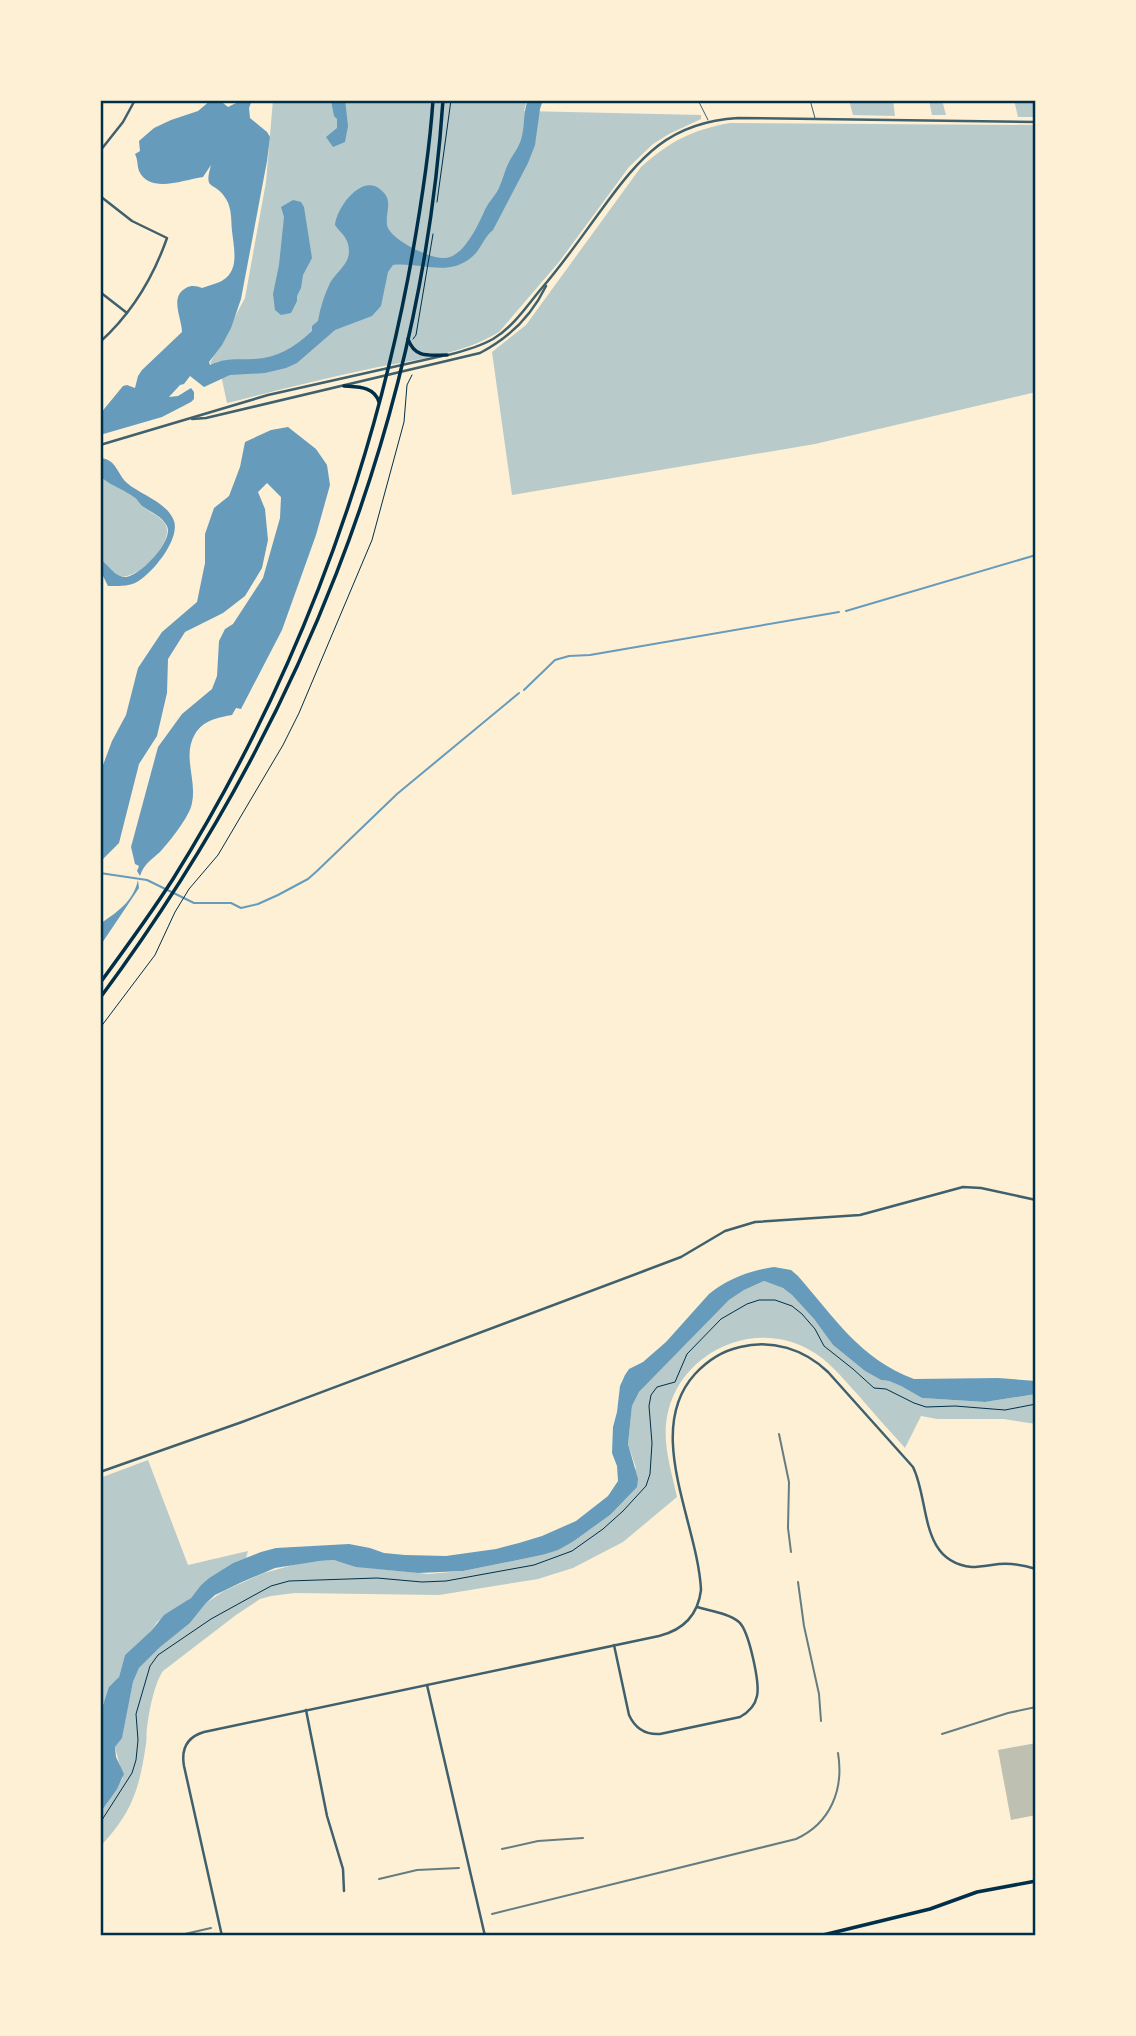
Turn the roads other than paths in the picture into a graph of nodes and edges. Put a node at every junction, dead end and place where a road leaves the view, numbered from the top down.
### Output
1 (135, 100) edge
2 (433, 100) edge
3 (443, 100) edge
4 (698, 100) edge
5 (810, 100) edge
6 (815, 120) junction
7 (709, 122) junction
8 (1036, 122) edge
9 (100, 151) edge
10 (100, 196) edge
11 (548, 283) junction
12 (100, 292) edge
13 (127, 313) junction
14 (408, 339) junction
15 (100, 342) edge
16 (447, 355) junction
17 (402, 366) junction
18 (388, 368) junction
19 (400, 372) junction
20 (386, 376) junction
21 (344, 386) junction
22 (380, 404) junction
23 (191, 419) junction
24 (102, 444) edge
25 (100, 983) edge
26 (100, 998) edge
27 (1036, 1200) edge
28 (100, 1472) edge
29 (1036, 1569) edge
30 (697, 1607) junction
31 (614, 1645) junction
32 (427, 1685) junction
33 (306, 1710) junction
34 (1036, 1881) edge
35 (344, 1891) dead end
36 (222, 1936) edge
37 (485, 1936) edge
38 (819, 1936) edge

1 - 9 street
2 - 18 main road
3 - 14 main road
4 - 7 lane
5 - 6 lane
6 - 7 street
6 - 8 street
7 - 11 street
10 - 13 street
11 - 16 street
11 - 19 street
12 - 13 street
13 - 15 street
14 - 16 main road
14 - 17 main road
16 - 17 street
17 - 18 street
17 - 19 main road
18 - 20 main road
18 - 23 street
19 - 20 street
19 - 26 main road
20 - 21 street
20 - 22 main road
21 - 22 main road
21 - 23 street
22 - 25 main road
23 - 24 street
27 - 28 street
29 - 30 street
30 - 31 street
30 - 31 street
31 - 32 street
32 - 33 street
32 - 37 street
33 - 35 street
33 - 36 street
34 - 38 main road

